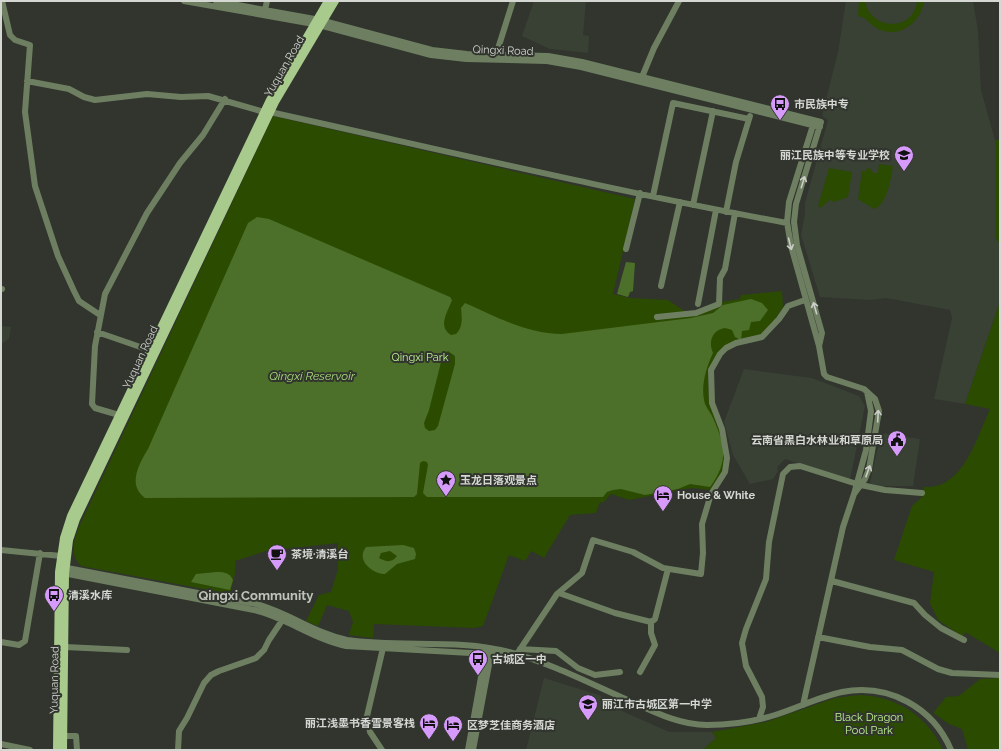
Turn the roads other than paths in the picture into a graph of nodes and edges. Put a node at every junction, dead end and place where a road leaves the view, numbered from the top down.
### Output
1 (2, 1) edge
2 (184, 1) edge
3 (216, 1) edge
4 (267, 1) edge
5 (328, 1) edge
6 (335, 1) edge
7 (513, 1) edge
8 (679, 1) edge
9 (265, 10) junction
10 (319, 23) junction
11 (496, 55) junction
12 (642, 77) junction
13 (27, 81) junction
14 (225, 99) junction
15 (752, 110) junction
16 (267, 112) junction
17 (713, 112) junction
18 (749, 119) junction
19 (817, 124) junction
20 (640, 193) junction
21 (653, 196) junction
22 (680, 202) junction
23 (693, 205) junction
24 (716, 210) junction
25 (726, 212) junction
26 (735, 213) junction
27 (787, 223) junction
28 (626, 249) dead end
29 (661, 286) dead end
30 (805, 300) junction
31 (698, 304) dead end
32 (100, 315) junction
33 (657, 317) dead end
34 (96, 332) junction
35 (819, 346) junction
36 (149, 350) junction
37 (119, 415) junction
38 (859, 484) junction
39 (922, 493) dead end
40 (1, 550) edge
41 (40, 553) junction
42 (61, 556) junction
43 (668, 569) junction
44 (62, 570) junction
45 (832, 581) junction
46 (559, 592) junction
47 (284, 619) junction
48 (651, 622) junction
49 (818, 637) junction
50 (964, 640) dead end
51 (1, 642) edge
52 (65, 647) junction
53 (383, 648) junction
54 (127, 650) dead end
55 (489, 650) junction
56 (519, 652) junction
57 (526, 657) junction
58 (584, 671) junction
59 (620, 672) dead end
60 (640, 672) dead end
61 (1000, 675) edge
62 (581, 679) junction
63 (803, 705) junction
64 (759, 719) junction
65 (64, 736) junction
66 (1, 744) edge
67 (30, 750) edge
68 (57, 750) edge
69 (63, 750) edge
70 (77, 750) edge
71 (178, 750) edge
72 (382, 750) edge
73 (468, 750) edge
74 (473, 750) edge
75 (951, 750) edge

1 - 13 street
2 - 10 street, Qingxi Road
3 - 9 street, Qingxi Road
4 - 9 street
5 - 10 main road, Yuquan Road
6 - 10 main road, Yuquan Road
7 - 11 street
8 - 12 street
9 - 10 street, Qingxi Road
10 - 11 street, Qingxi Road
10 - 15 street, Qingxi Road
10 - 16 main road, Yuquan Road
11 - 12 street, Qingxi Road
12 - 19 street, Qingxi Road
13 - 14 street
13 - 32 street
14 - 16 street
14 - 32 street
15 - 18 street
15 - 19 street, Qingxi Road
16 - 20 street
16 - 36 main road, Yuquan Road
16 - 44 main road, Yuquan Road
17 - 18 street
17 - 21 street
17 - 23 street
18 - 25 street
19 - 27 street
35 -> 19 street
20 - 21 street
20 - 28 street
21 - 22 street
22 - 23 street
22 - 29 street
23 - 24 street
24 - 25 street
24 - 31 street
25 - 26 street
26 - 27 street
26 - 33 street
27 -> 30 street
30 - 35 street
30 - 43 street
32 - 34 street
34 - 36 street
34 - 37 street
35 - 38 street
36 - 37 main road, Yuquan Road
37 - 42 main road, Yuquan Road
38 - 39 street
38 - 45 street
38 - 64 street
40 - 41 street
41 - 42 street
41 - 51 street
42 - 44 main road, Yuquan Road
43 - 46 street
43 - 48 street
44 - 47 street
44 - 52 main road, Yuquan Road
44 - 55 street
44 - 68 main road, Yuquan Road
45 - 49 street
45 - 50 street
46 - 48 street
46 - 56 street
47 - 53 street
47 - 71 street
48 - 60 street
49 - 61 street
49 - 63 street
52 - 54 street
52 - 65 main road, Yuquan Road
53 - 55 street
53 - 72 street
55 - 56 street
55 - 57 street
55 - 73 street
55 - 74 street
56 - 57 street
56 - 58 street
57 - 62 street
58 - 59 street
58 - 62 street
62 - 64 street
63 - 64 street
63 - 75 street
65 - 69 main road, Yuquan Road
65 - 70 street
66 - 67 street

